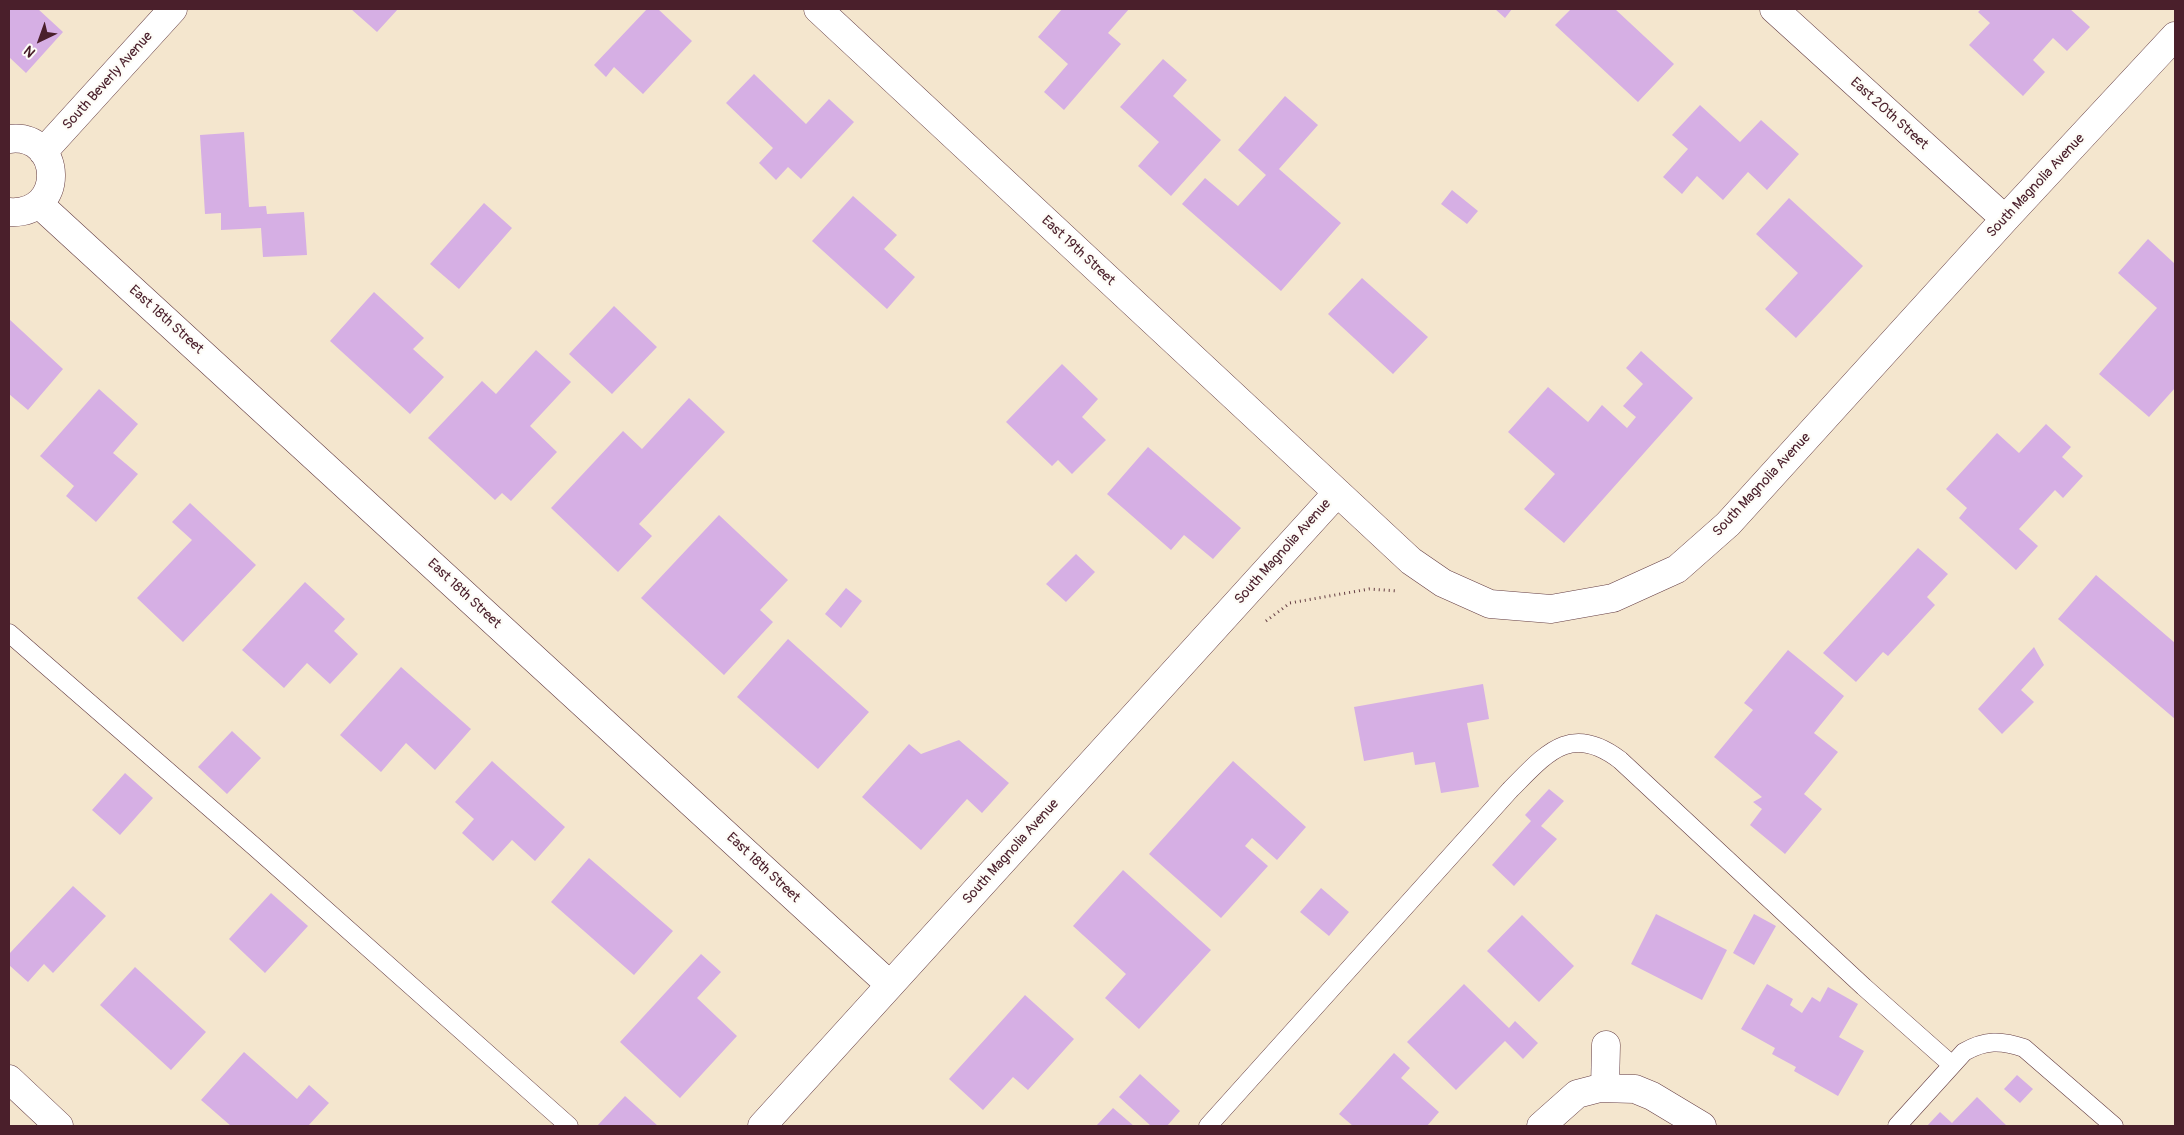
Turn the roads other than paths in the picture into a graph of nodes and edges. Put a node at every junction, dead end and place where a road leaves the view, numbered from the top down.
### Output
1 (173, 9) edge
2 (818, 9) edge
3 (1774, 9) edge
4 (2175, 36) edge
5 (9, 139) edge
6 (43, 152) junction
7 (38, 204) junction
8 (9, 212) edge
9 (2005, 219) junction
10 (1337, 493) junction
11 (9, 633) edge
12 (890, 985) junction
13 (1606, 1045) dead end
14 (1952, 1066) junction
15 (9, 1079) edge
16 (1615, 1088) junction
17 (60, 1126) edge
18 (569, 1126) edge
19 (762, 1126) edge
20 (1208, 1126) edge
21 (1541, 1126) edge
22 (1702, 1126) edge
23 (1896, 1126) edge
24 (2114, 1126) edge

1 - 6 street, South Beverly Avenue
2 - 10 street, East 19th Street
3 - 9 street, East 20th Street
4 - 9 street, South Magnolia Avenue
5 - 6 street
6 - 7 street
7 - 8 street
7 - 12 street, East 18th Street
9 - 10 street, South Magnolia Avenue
10 - 12 street, South Magnolia Avenue
11 - 18 lane
12 - 19 street, South Magnolia Avenue
13 - 16 street
14 - 20 lane
14 - 23 lane
14 - 24 lane
15 - 17 street
16 - 21 street
16 - 22 street

